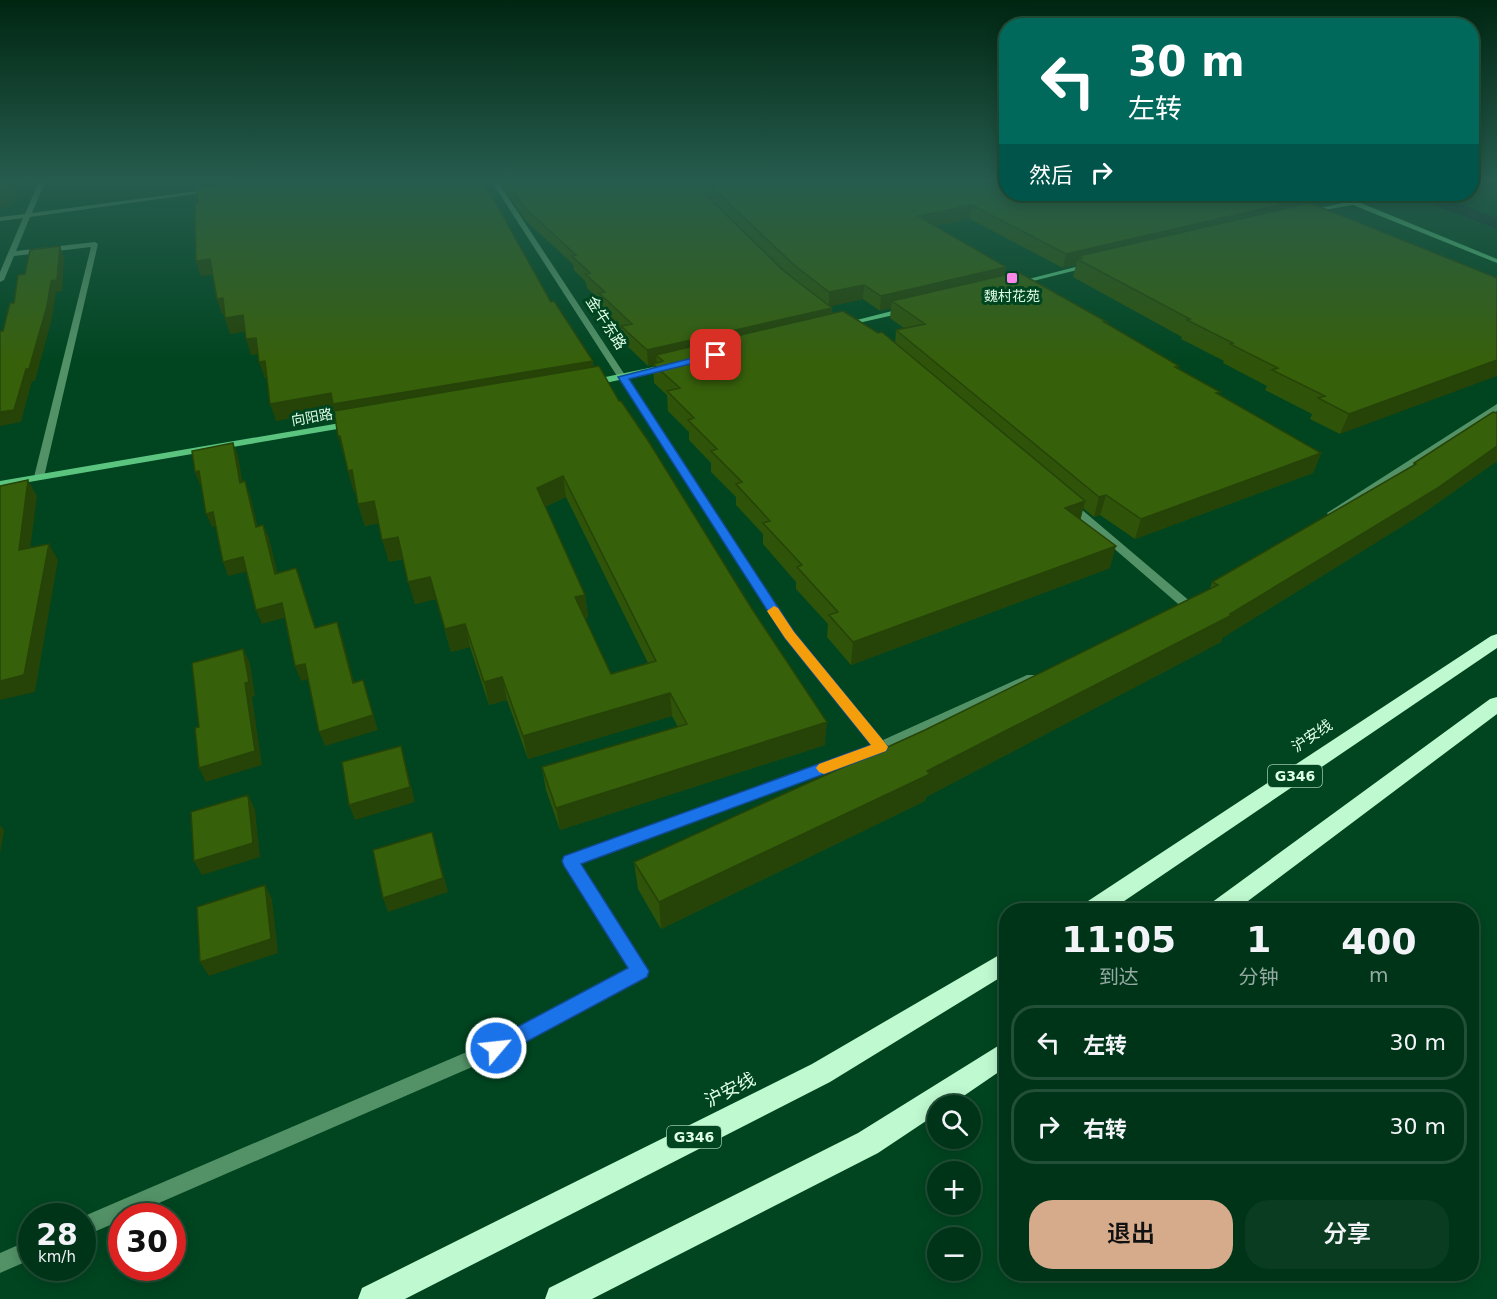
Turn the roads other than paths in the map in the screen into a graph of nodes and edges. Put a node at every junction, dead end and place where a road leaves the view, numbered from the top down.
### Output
1 (17, 240) edge
2 (533, 240) edge
3 (1445, 240) edge
4 (1459, 240) edge
5 (11, 254) junction
6 (1497, 255) edge
7 (1497, 261) edge
8 (1098, 263) edge
9 (0, 280) edge
10 (1006, 286) edge
11 (913, 308) edge
12 (839, 318) edge
13 (855, 322) junction
14 (832, 328) edge
15 (864, 330) edge
16 (681, 363) edge
17 (623, 377) junction
18 (576, 385) edge
19 (1497, 407) edge
20 (366, 421) edge
21 (39, 477) junction
22 (0, 484) edge
23 (1062, 498) edge
24 (1317, 523) edge
25 (1188, 605) edge
26 (1497, 640) edge
27 (1040, 674) edge
28 (1497, 704) edge
29 (881, 747) junction
30 (1103, 903) edge
31 (1229, 903) edge
32 (999, 966) edge
33 (999, 1058) edge
34 (96, 1221) edge
35 (18, 1255) edge
36 (0, 1263) edge
37 (373, 1299) edge
38 (560, 1299) edge

1 - 5 street
2 - 17 street, 金牛东路
3 - 7 street
4 - 6 street
5 - 9 street
5 - 21 street
8 - 10 street
11 - 13 street
12 - 13 street
13 - 14 street
13 - 15 street
16 - 17 street
17 - 18 street
17 - 29 street, 金牛东路
19 - 24 street
20 - 21 street, 向阳路
21 - 22 street, 向阳路
23 - 25 street
26 - 30 highway, 沪安线 / G346
27 - 29 street
28 - 31 highway
29 - 34 street
32 - 37 highway, 沪安线 / G346
33 - 38 highway
35 - 36 street

